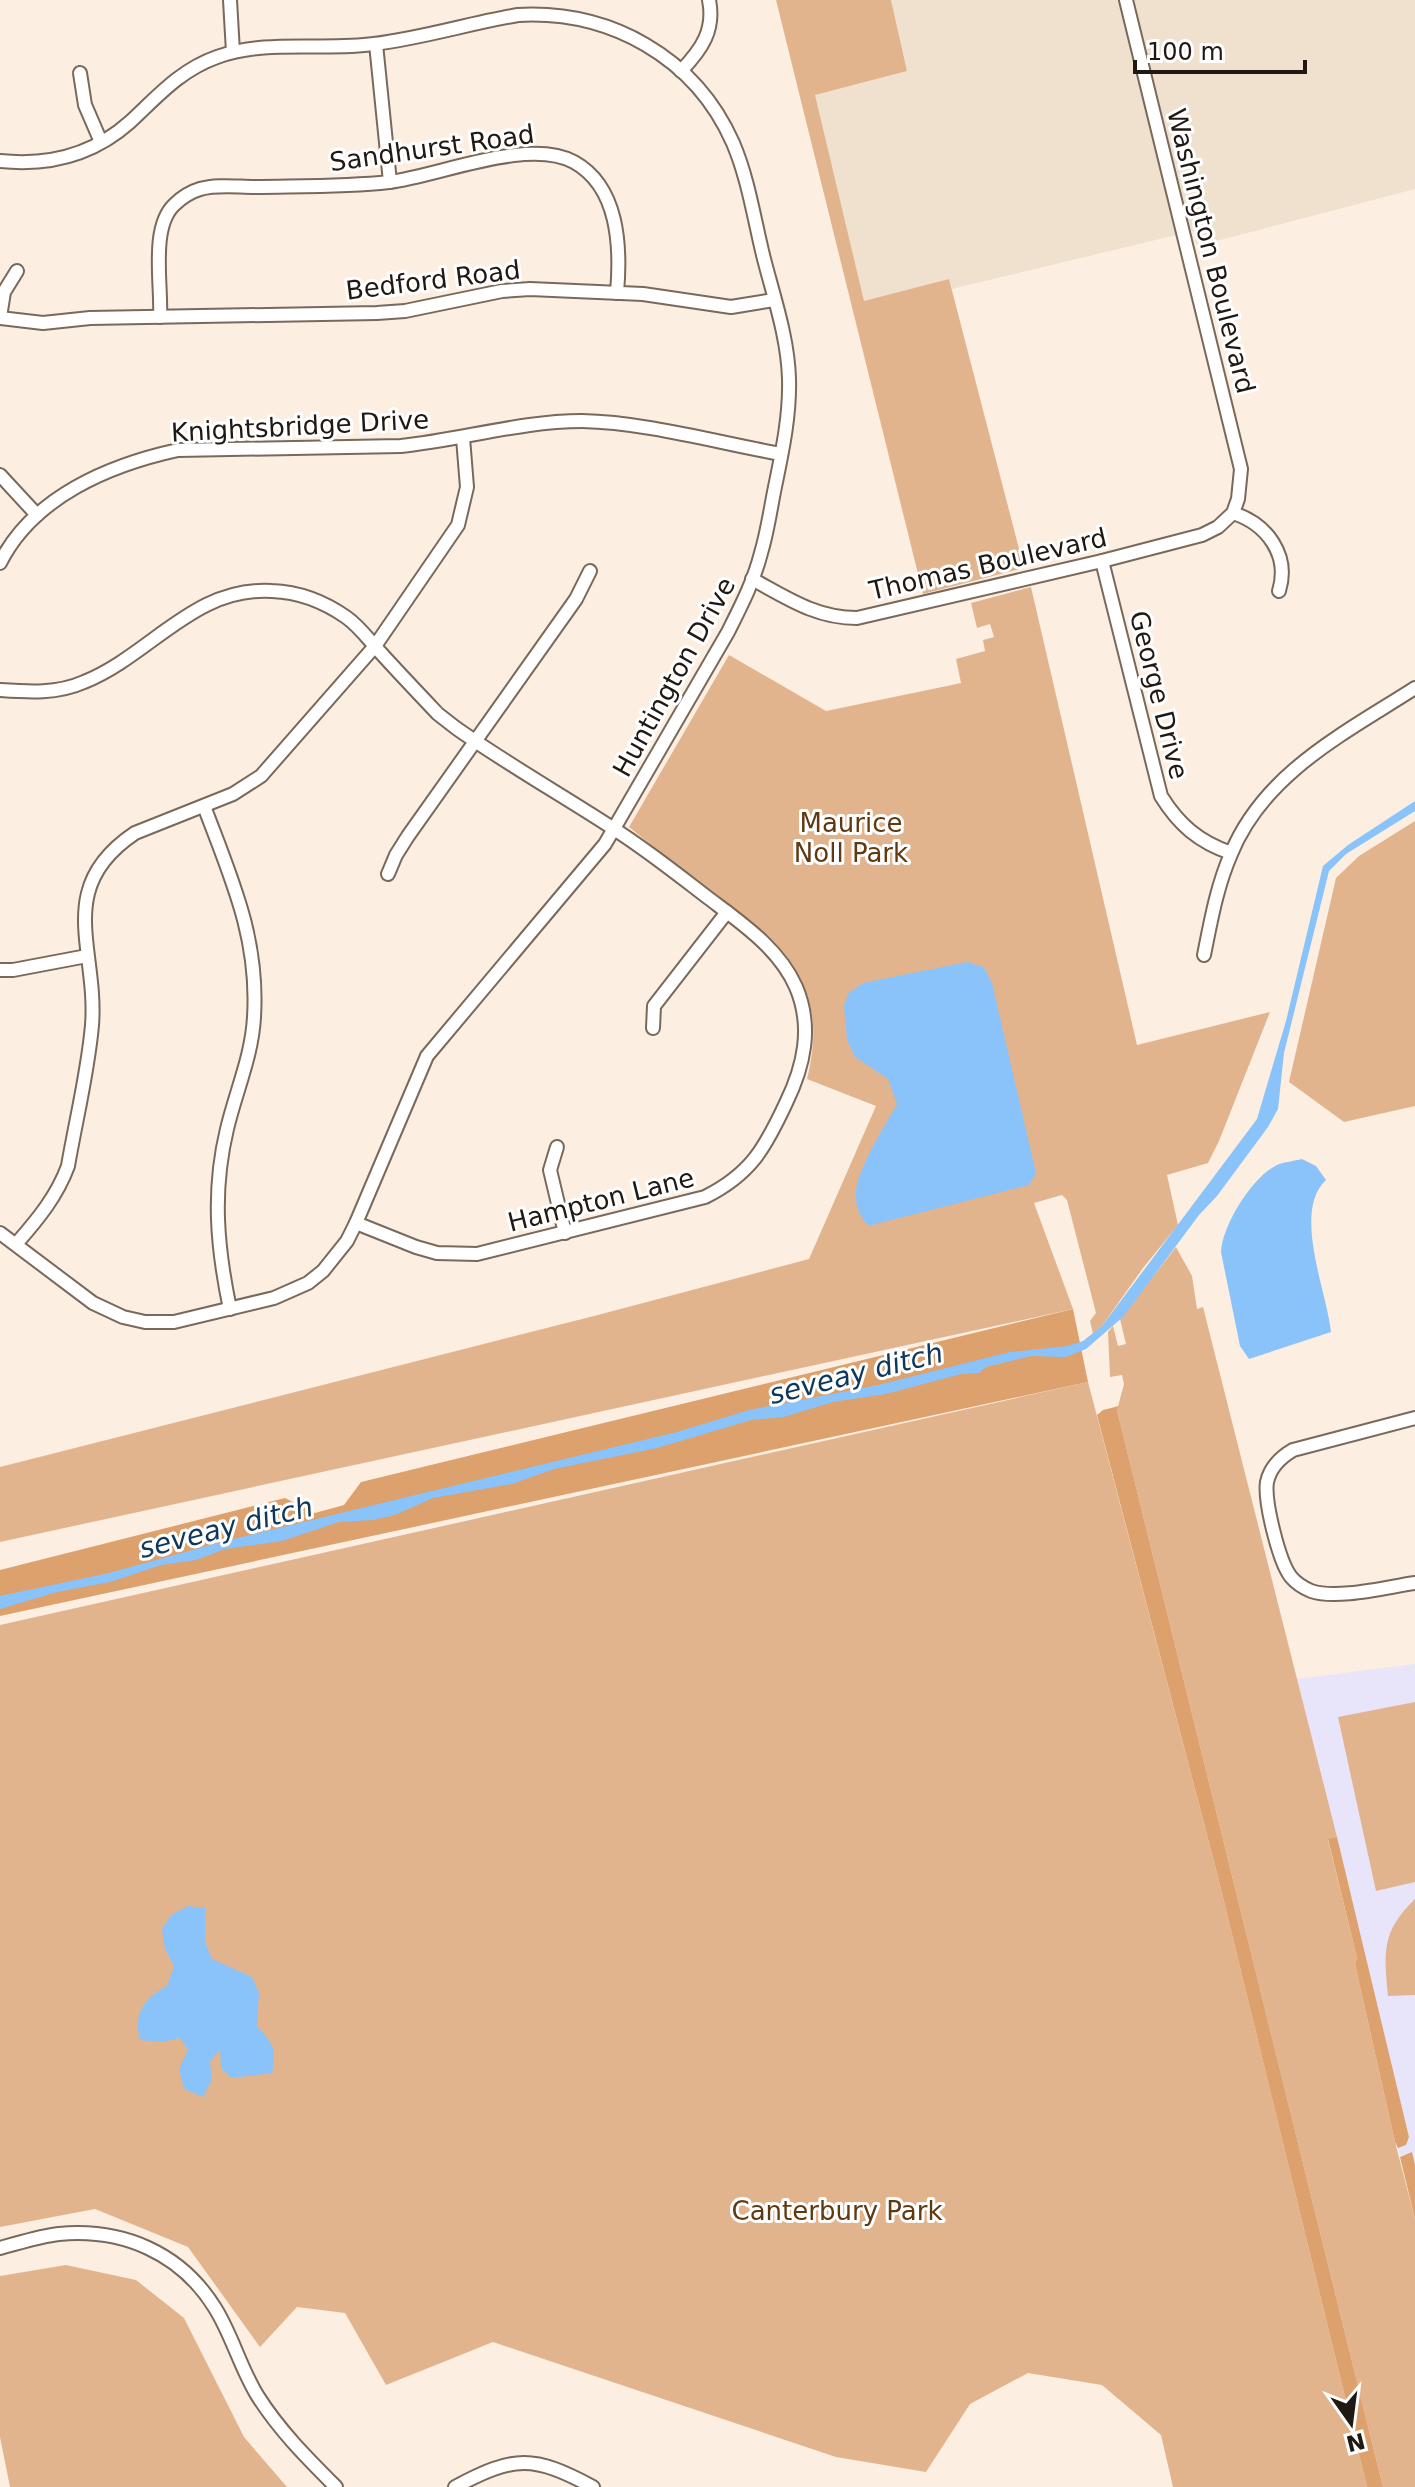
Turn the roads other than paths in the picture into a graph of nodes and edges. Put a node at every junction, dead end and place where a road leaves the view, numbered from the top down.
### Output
1 (230, 0) edge
2 (709, 0) edge
3 (1126, 0) edge
4 (376, 44) junction
5 (233, 52) junction
6 (681, 71) junction
7 (80, 73) dead end
8 (101, 142) junction
9 (0, 161) edge
10 (390, 182) junction
11 (17, 271) dead end
12 (617, 293) junction
13 (774, 300) junction
14 (160, 317) junction
15 (0, 318) edge
16 (463, 438) junction
17 (781, 454) junction
18 (0, 475) edge
19 (1233, 513) junction
20 (37, 515) junction
21 (1102, 561) junction
22 (0, 563) edge
23 (590, 571) dead end
24 (752, 579) junction
25 (1279, 591) dead end
26 (375, 646) junction
27 (1415, 688) edge
28 (0, 690) edge
29 (476, 742) junction
30 (204, 806) junction
31 (614, 829) junction
32 (1231, 853) junction
33 (388, 874) dead end
34 (727, 912) junction
35 (1204, 955) dead end
36 (87, 956) junction
37 (0, 970) edge
38 (653, 1028) dead end
39 (557, 1147) dead end
40 (356, 1223) junction
41 (0, 1233) edge
42 (565, 1233) junction
43 (17, 1243) junction
44 (230, 1309) junction
45 (1415, 1418) edge
46 (1415, 1583) edge
47 (0, 2248) edge
48 (336, 2487) edge
49 (455, 2487) edge
50 (593, 2487) edge

1 - 5 street
2 - 6 street
3 - 19 street, Washington Boulevard
4 - 5 street, Huntington Drive
4 - 6 street, Huntington Drive
4 - 10 street
5 - 8 street, Huntington Drive
6 - 13 street, Huntington Drive
7 - 8 street
8 - 9 street, Huntington Drive
10 - 12 street, Sandhurst Road
10 - 14 street, Sandhurst Road
11 - 15 street
12 - 13 street, Bedford Road
12 - 14 street, Bedford Road
13 - 17 street, Huntington Drive
14 - 15 street, Bedford Road
16 - 17 street, Knightsbridge Drive
16 - 20 street, Knightsbridge Drive
16 - 26 street
17 - 24 street, Huntington Drive
18 - 20 street
19 - 21 street, Thomas Boulevard
19 - 25 street
20 - 22 street, Knightsbridge Drive
21 - 24 street, Thomas Boulevard
21 - 32 street, George Drive
23 - 29 street
24 - 31 street, Huntington Drive
26 - 28 street, Hampton Lane
26 - 29 street, Hampton Lane
26 - 30 street
27 - 32 street
29 - 31 street, Hampton Lane
29 - 33 street
30 - 36 street
30 - 44 street
31 - 34 street, Hampton Lane
31 - 40 street, Huntington Drive
32 - 35 street
34 - 38 street
34 - 42 street, Hampton Lane
36 - 37 street
36 - 43 street
39 - 42 street
40 - 42 street, Hampton Lane
40 - 44 street, Huntington Drive
41 - 43 street, Huntington Drive
43 - 44 street, Huntington Drive
45 - 46 street
47 - 48 street
49 - 50 street

